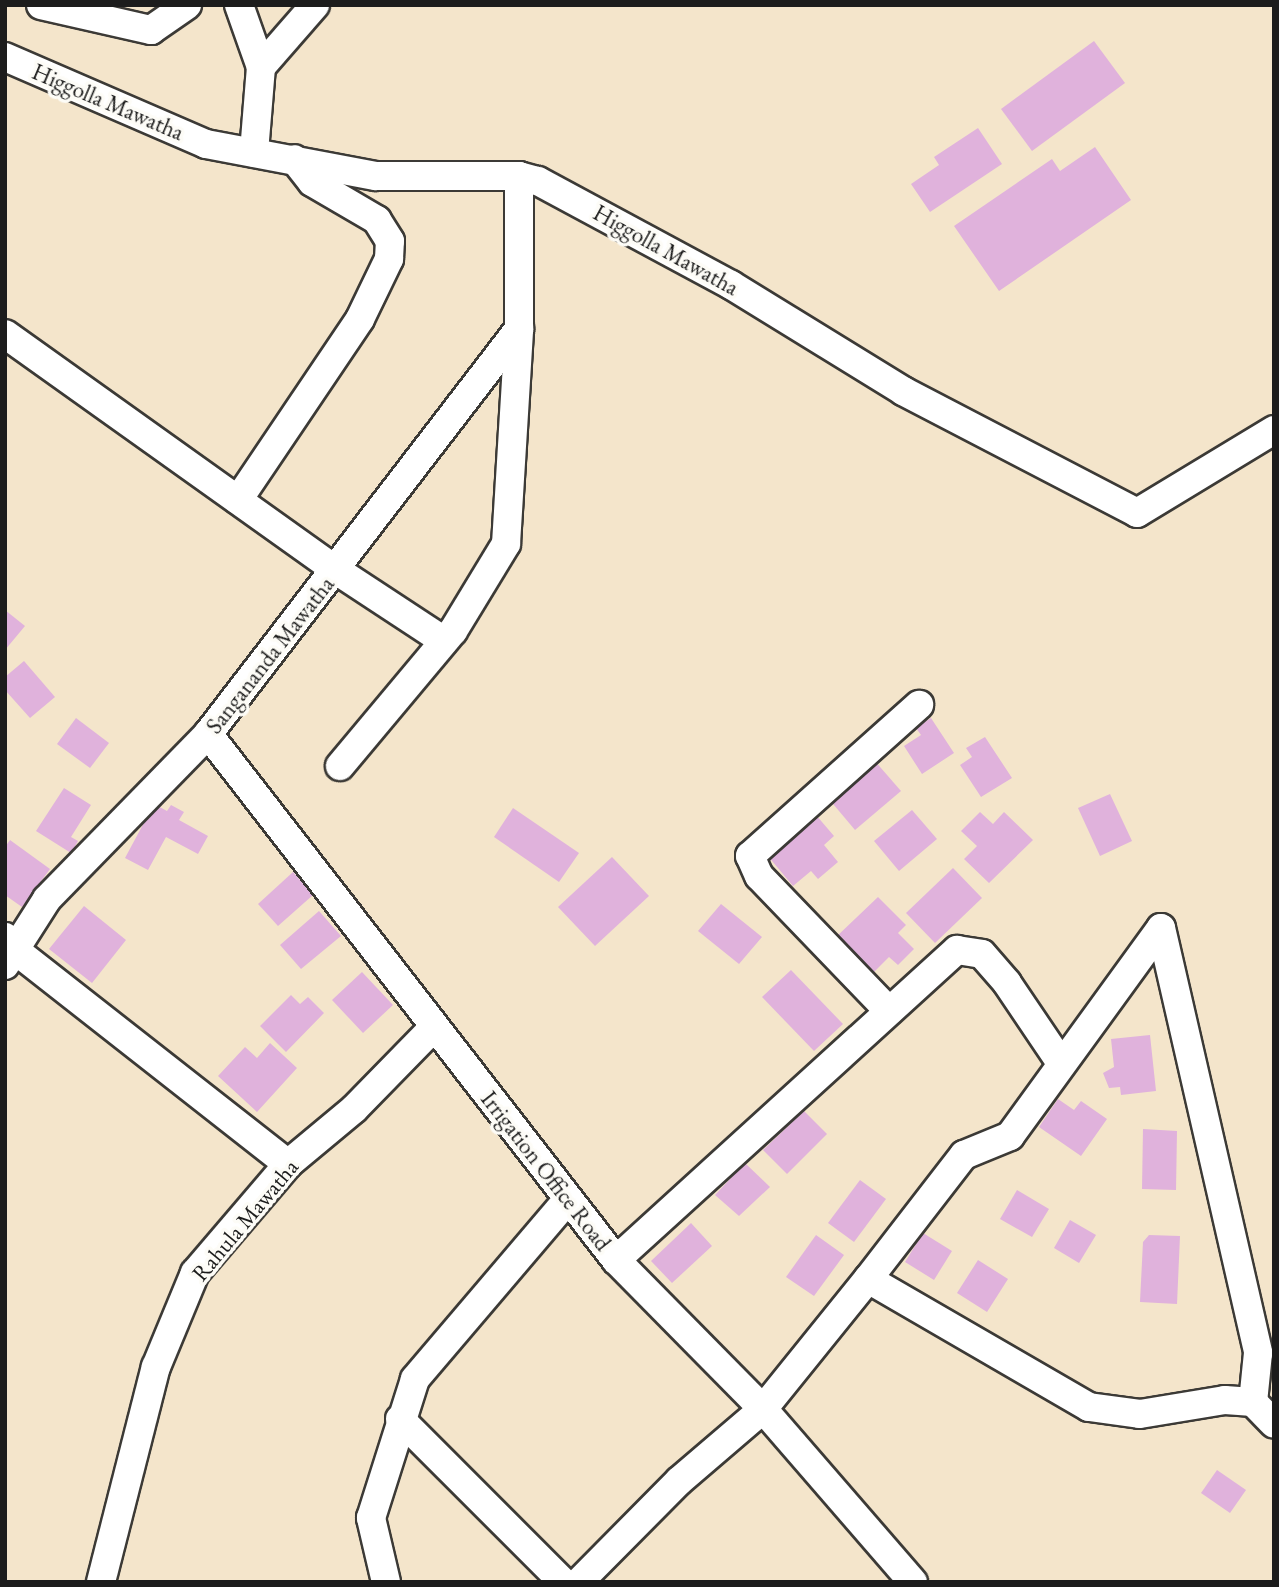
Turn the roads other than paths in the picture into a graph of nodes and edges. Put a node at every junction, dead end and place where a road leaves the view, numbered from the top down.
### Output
1 (41, 5) edge
2 (187, 5) edge
3 (239, 5) edge
4 (315, 5) edge
5 (5, 57) edge
6 (261, 67) junction
7 (254, 153) junction
8 (294, 159) junction
9 (520, 176) junction
10 (519, 329) junction
11 (5, 334) edge
12 (1274, 430) edge
13 (238, 500) junction
14 (336, 570) junction
15 (444, 641) junction
16 (919, 705) dead end
17 (208, 734) junction
18 (340, 766) dead end
19 (9, 951) edge
20 (889, 1011) junction
21 (434, 1027) junction
22 (1061, 1063) junction
23 (288, 1164) junction
24 (568, 1199) junction
25 (616, 1260) junction
26 (868, 1279) junction
27 (1253, 1402) junction
28 (763, 1409) junction
29 (400, 1419) junction
30 (1274, 1424) edge
31 (101, 1582) edge
32 (386, 1582) edge
33 (563, 1582) edge
34 (579, 1582) edge
35 (913, 1582) edge

1 - 2 street
3 - 6 street
4 - 6 street
5 - 7 street, Higgolla Mawatha
6 - 7 street
7 - 8 street, Higgolla Mawatha
8 - 9 street, Higgolla Mawatha
8 - 13 street
9 - 10 street
9 - 12 street, Higgolla Mawatha
10 - 14 street, Sangananda Mawatha
10 - 15 street
11 - 13 street
13 - 14 street
14 - 15 street
14 - 17 street, Sangananda Mawatha
15 - 18 street
16 - 20 street
17 - 19 street, Sangananda Mawatha
17 - 21 street, Irrigation Office Road
19 - 23 street
20 - 22 street
20 - 25 street
21 - 23 street, Rahula Mawatha
21 - 24 street, Irrigation Office Road
22 - 26 street
22 - 27 street
23 - 31 street, Rahula Mawatha
24 - 25 street, Irrigation Office Road
24 - 29 street
25 - 28 street, Irrigation Office Road
26 - 27 street
26 - 28 street
27 - 30 street
28 - 34 street
28 - 35 street, Irrigation Office Road
29 - 32 street
29 - 33 street

